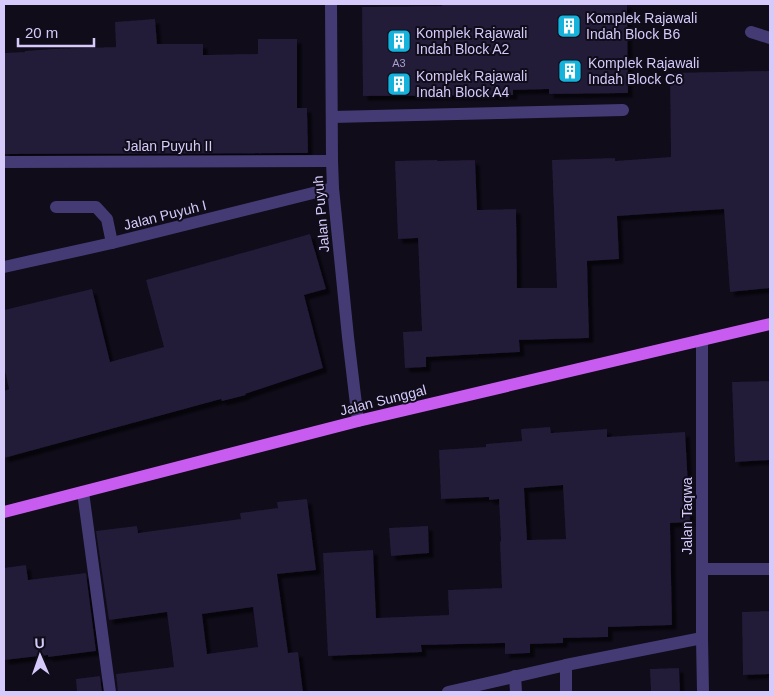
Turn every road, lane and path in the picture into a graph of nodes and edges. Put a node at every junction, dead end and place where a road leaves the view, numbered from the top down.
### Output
1 (331, 4) edge
2 (751, 32) dead end
3 (770, 38) edge
4 (623, 110) dead end
5 (332, 118) junction
6 (332, 161) junction
7 (4, 162) edge
8 (333, 188) junction
9 (56, 207) dead end
10 (112, 243) junction
11 (4, 267) edge
12 (770, 324) edge
13 (702, 340) junction
14 (358, 421) junction
15 (83, 492) junction
16 (4, 512) edge
17 (702, 569) junction
18 (770, 569) edge
19 (702, 638) junction
20 (566, 665) junction
21 (516, 676) junction
22 (110, 692) edge
23 (448, 692) edge
24 (516, 692) edge
25 (566, 692) edge
26 (703, 692) edge

1 - 5 street, Jalan Puyuh
2 - 3 street
4 - 5 street
5 - 6 street, Jalan Puyuh
6 - 7 street, Jalan Puyuh II
6 - 8 street, Jalan Puyuh
8 - 10 street, Jalan Puyuh I
8 - 14 street, Jalan Puyuh
9 - 10 street
10 - 11 street, Jalan Puyuh I
12 - 13 main road, Jalan Sunggal
13 - 14 main road, Jalan Sunggal
13 - 17 street, Jalan Taqwa
14 - 15 main road, Jalan Sunggal
15 - 16 main road, Jalan Sunggal
15 - 22 street
17 - 18 street
17 - 19 street, Jalan Taqwa
19 - 20 street
19 - 26 street, Jalan Taqwa
20 - 21 street
20 - 25 street
21 - 23 street
21 - 24 street

